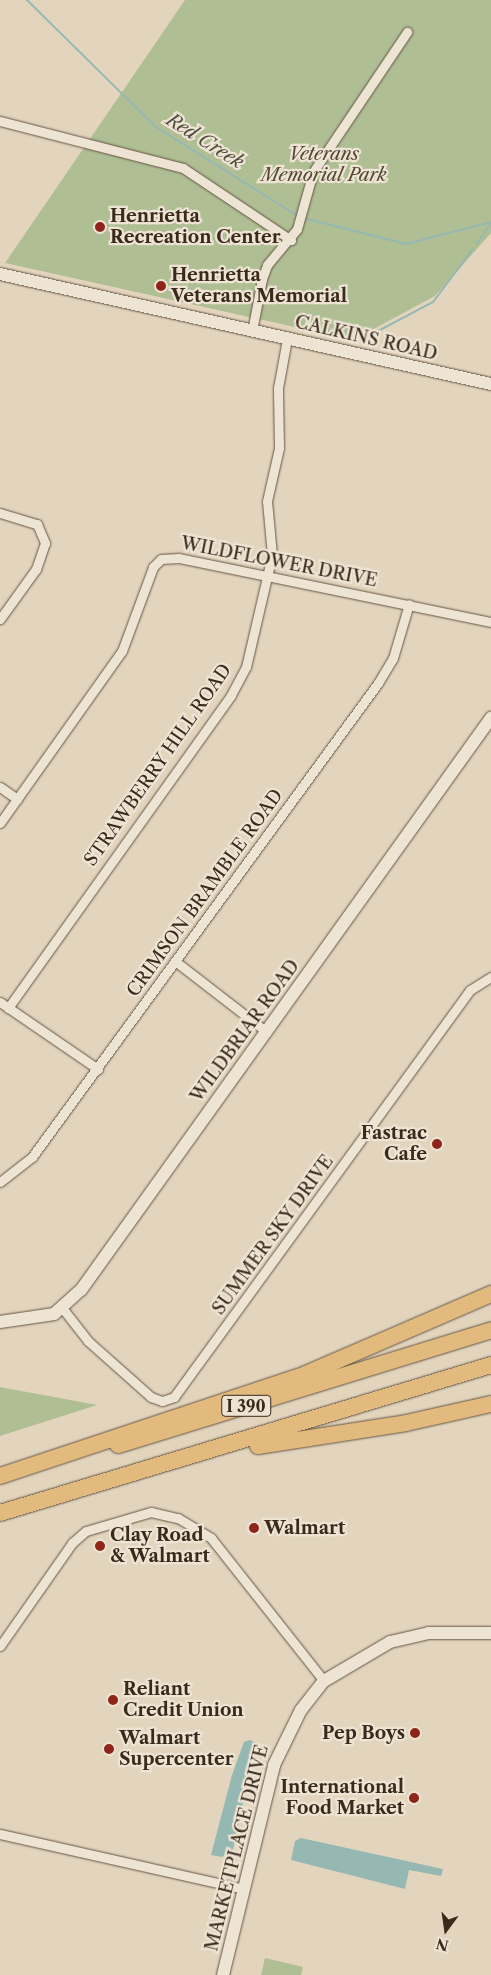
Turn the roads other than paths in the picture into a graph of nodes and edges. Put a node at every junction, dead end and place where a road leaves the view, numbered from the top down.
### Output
1 (408, 32) dead end
2 (0, 121) edge
3 (291, 240) junction
4 (0, 274) edge
5 (252, 330) junction
6 (288, 339) junction
7 (491, 384) edge
8 (0, 513) edge
9 (268, 578) junction
10 (409, 604) junction
11 (0, 619) edge
12 (491, 622) edge
13 (491, 718) edge
14 (0, 787) edge
15 (17, 799) junction
16 (0, 823) edge
17 (175, 961) junction
18 (491, 977) edge
19 (4, 1005) edge
20 (266, 1032) junction
21 (98, 1069) junction
22 (0, 1182) edge
23 (491, 1294) edge
24 (63, 1309) junction
25 (0, 1322) edge
26 (491, 1330) edge
27 (491, 1365) edge
28 (491, 1404) edge
29 (201, 1454) junction
30 (0, 1477) edge
31 (0, 1513) edge
32 (491, 1633) edge
33 (0, 1646) edge
34 (324, 1681) junction
35 (0, 1834) edge
36 (244, 1889) junction
37 (223, 1975) edge

1 - 3 street
2 - 3 street
3 - 5 street
4 - 5 street, CALKINS ROAD
5 - 6 street, CALKINS ROAD
6 - 7 street, CALKINS ROAD
6 - 9 street, STRAWBERRY HILL ROAD
8 - 11 street
9 - 10 street, WILDFLOWER DRIVE
9 - 15 street, WILDFLOWER DRIVE
9 - 19 street, STRAWBERRY HILL ROAD
10 - 12 street, WILDFLOWER DRIVE
10 - 17 street, CRIMSON BRAMBLE ROAD
13 - 20 street, WILDBRIAR ROAD
14 - 15 street
15 - 16 street, WILDFLOWER DRIVE
17 - 20 street
17 - 21 street, CRIMSON BRAMBLE ROAD
18 - 24 street, SUMMER SKY DRIVE
19 - 21 street
20 - 24 street, WILDBRIAR ROAD
21 - 22 street, CRIMSON BRAMBLE ROAD
23 - 30 highway
24 - 25 street
26 - 30 highway, I 390
27 - 29 highway, I 390
28 - 29 highway
29 - 31 highway, I 390
32 - 34 street, MARKETPLACE DRIVE
33 - 34 street
34 - 36 street, MARKETPLACE DRIVE
35 - 36 street
36 - 37 street, MARKETPLACE DRIVE

